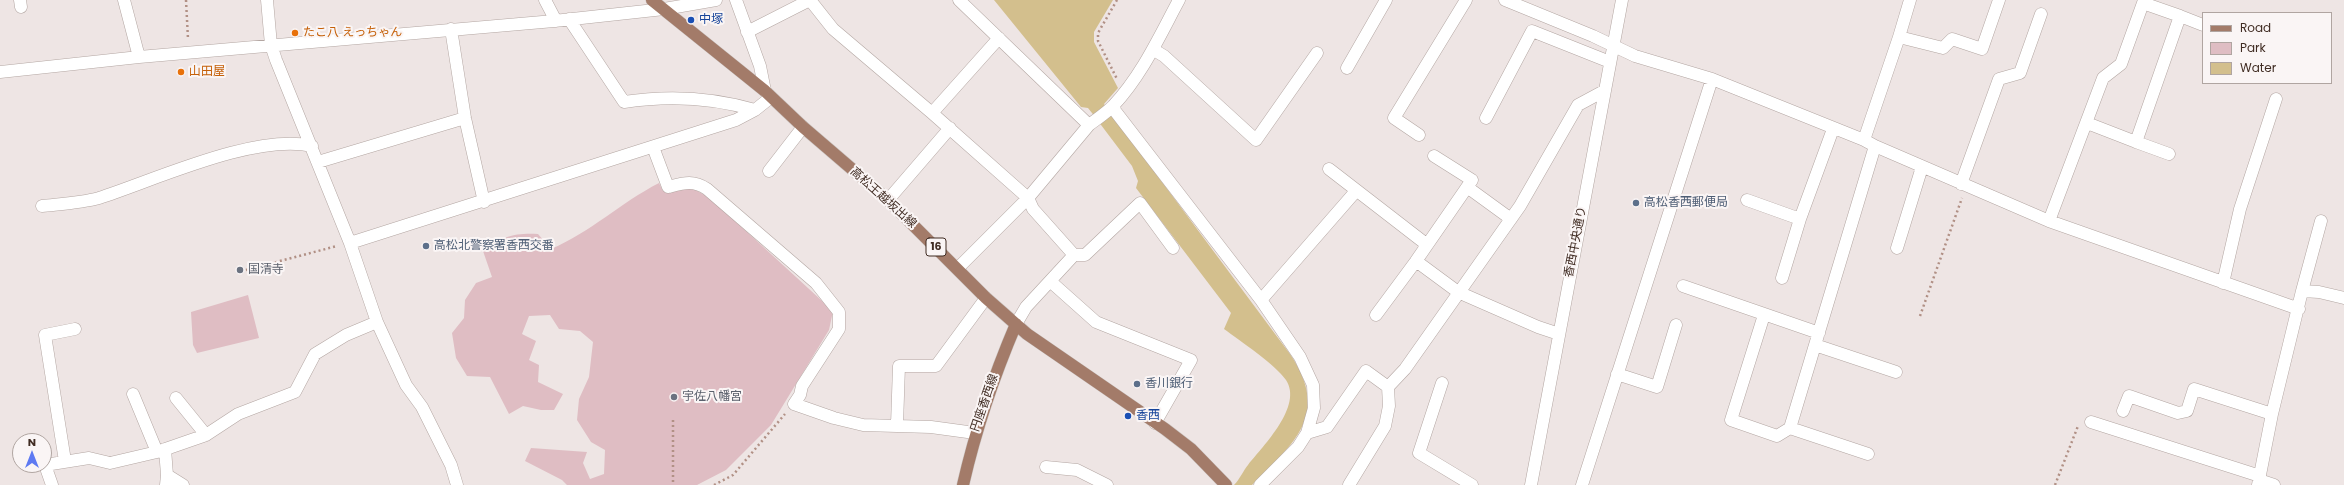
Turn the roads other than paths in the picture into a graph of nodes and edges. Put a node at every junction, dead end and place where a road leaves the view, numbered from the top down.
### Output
1 (124, 0) edge
2 (267, 0) edge
3 (545, 0) edge
4 (652, 0) edge
5 (716, 0) edge
6 (736, 0) edge
7 (810, 0) edge
8 (959, 0) edge
9 (1179, 0) edge
10 (1386, 0) edge
11 (1466, 0) edge
12 (1505, 0) edge
13 (1622, 0) edge
14 (1910, 0) edge
15 (1999, 0) edge
16 (2138, 2) edge
17 (664, 9) junction
18 (2041, 14) dead end
19 (2180, 16) junction
20 (569, 19) junction
21 (556, 21) junction
22 (2202, 25) edge
23 (451, 29) junction
24 (747, 32) junction
25 (1899, 37) junction
26 (999, 38) junction
27 (271, 45) junction
28 (1613, 45) junction
29 (1154, 50) junction
30 (1316, 53) dead end
31 (139, 57) junction
32 (1610, 62) junction
33 (1347, 68) dead end
34 (0, 72) edge
35 (1712, 78) junction
36 (1604, 91) junction
37 (767, 94) junction
38 (2276, 99) dead end
39 (1111, 108) junction
40 (755, 110) junction
41 (932, 113) junction
42 (465, 118) junction
43 (1486, 118) dead end
44 (1092, 122) junction
45 (2087, 123) junction
46 (803, 127) junction
47 (950, 128) junction
48 (1833, 129) junction
49 (1419, 135) dead end
50 (2136, 142) junction
51 (1870, 143) junction
52 (312, 146) junction
53 (653, 147) junction
54 (2168, 154) dead end
55 (1434, 156) dead end
56 (318, 162) junction
57 (1922, 167) junction
58 (1329, 168) dead end
59 (768, 171) dead end
60 (1963, 185) junction
61 (1467, 187) junction
62 (1356, 191) junction
63 (1028, 198) junction
64 (888, 200) junction
65 (1747, 200) dead end
66 (484, 202) junction
67 (42, 206) dead end
68 (1511, 219) junction
69 (1800, 219) junction
70 (2049, 221) junction
71 (2321, 221) dead end
72 (350, 243) junction
73 (1426, 244) junction
74 (1173, 248) dead end
75 (1897, 248) dead end
76 (1074, 255) junction
77 (1416, 261) junction
78 (958, 268) junction
79 (1782, 278) dead end
80 (1050, 281) junction
81 (2223, 283) junction
82 (1683, 286) dead end
83 (2302, 291) junction
84 (1458, 292) junction
85 (986, 298) junction
86 (2344, 298) edge
87 (1261, 300) junction
88 (2299, 309) junction
89 (1376, 315) dead end
90 (1764, 315) junction
91 (377, 322) junction
92 (1016, 324) junction
93 (1676, 325) dead end
94 (74, 329) dead end
95 (1819, 333) junction
96 (1559, 334) junction
97 (1815, 345) junction
98 (1896, 372) dead end
99 (1617, 374) junction
100 (1442, 383) dead end
101 (1388, 387) junction
102 (133, 394) dead end
103 (176, 398) dead end
104 (2123, 411) dead end
105 (2272, 414) junction
106 (1155, 422) junction
107 (2091, 422) road end
108 (897, 425) junction
109 (1790, 428) junction
110 (974, 433) junction
111 (1307, 433) junction
112 (206, 435) junction
113 (161, 451) junction
114 (1868, 454) dead end
115 (65, 462) junction
116 (1046, 467) dead end
117 (167, 480) edge
118 (2259, 480) edge
119 (1533, 484) edge
120 (52, 485) edge
121 (183, 485) edge
122 (457, 485) edge
123 (963, 485) edge
124 (1107, 485) edge
125 (1226, 485) edge
126 (1260, 485) edge
127 (1349, 485) edge
128 (1472, 485) edge
129 (1582, 485) edge
130 (2274, 485) edge

1 - 31 street
2 - 27 street
3 - 21 street
4 - 17 main road, 高松王越坂出線 / 16
5 - 17 street
6 - 24 street
7 - 24 street
7 - 41 street
8 - 26 street
9 - 29 street
10 - 33 street
11 - 49 street
12 - 28 street
13 - 28 street, 香西中央通り
14 - 25 street
15 - 25 street
16 - 19 street
16 - 45 street
17 - 20 street
17 - 37 main road, 高松王越坂出線 / 16
18 - 60 street
19 - 22 street
19 - 50 street
20 - 21 street
20 - 40 street
21 - 23 street
23 - 27 street
23 - 42 street
24 - 37 street
25 - 51 street
26 - 41 street
26 - 44 street
27 - 31 street
27 - 52 street
28 - 32 street, 香西中央通り
28 - 35 street
29 - 30 street
29 - 39 street
31 - 34 street
32 - 36 street, 香西中央通り
32 - 43 street
35 - 48 street
35 - 99 street
36 - 68 street
36 - 96 street, 香西中央通り
37 - 40 street
37 - 46 main road, 高松王越坂出線 / 16
38 - 81 street
39 - 44 street
39 - 87 street
40 - 53 street
41 - 47 street
42 - 56 street
42 - 66 street
44 - 63 street
45 - 50 street
45 - 70 street
46 - 59 street
46 - 64 main road, 高松王越坂出線 / 16
47 - 63 street
47 - 64 street
48 - 51 street
48 - 69 street
50 - 54 street
51 - 57 street
51 - 95 street
52 - 56 street
52 - 67 street
53 - 66 street
53 - 108 street
55 - 61 street
56 - 72 street
57 - 60 street
57 - 75 street
58 - 62 street
60 - 70 street
61 - 68 street
61 - 73 street
62 - 73 street
62 - 87 street
63 - 76 street
63 - 78 street
64 - 78 main road, 高松王越坂出線 / 16
65 - 69 street
66 - 72 street
68 - 84 street
69 - 79 street
70 - 81 street
71 - 83 street
72 - 91 street
73 - 77 street
74 - 76 street
76 - 80 street
77 - 84 street
77 - 89 street
78 - 85 main road, 高松王越坂出線 / 16
80 - 92 street
80 - 106 street
81 - 88 street
82 - 90 street
83 - 86 street
83 - 88 street
84 - 96 street
84 - 101 street
85 - 92 main road, 高松王越坂出線 / 16
85 - 108 street
87 - 111 street
88 - 105 street
90 - 95 street
90 - 109 street
91 - 112 street
91 - 122 street
92 - 106 main road, 高松王越坂出線 / 16
92 - 110 main road, 円座香西線
93 - 99 street
94 - 115 street
95 - 97 street
96 - 119 street, 香西中央通り
97 - 98 street
97 - 109 street
99 - 129 street
100 - 128 street
101 - 111 street
101 - 127 street
102 - 113 street
103 - 112 street
104 - 105 street
105 - 118 street
106 - 125 main road, 高松王越坂出線 / 16
107 - 118 street
108 - 110 street
109 - 114 street
110 - 123 main road, 円座香西線
111 - 126 street
112 - 113 street
113 - 115 street
113 - 117 street
115 - 120 street
116 - 124 street
117 - 121 street
118 - 130 street

